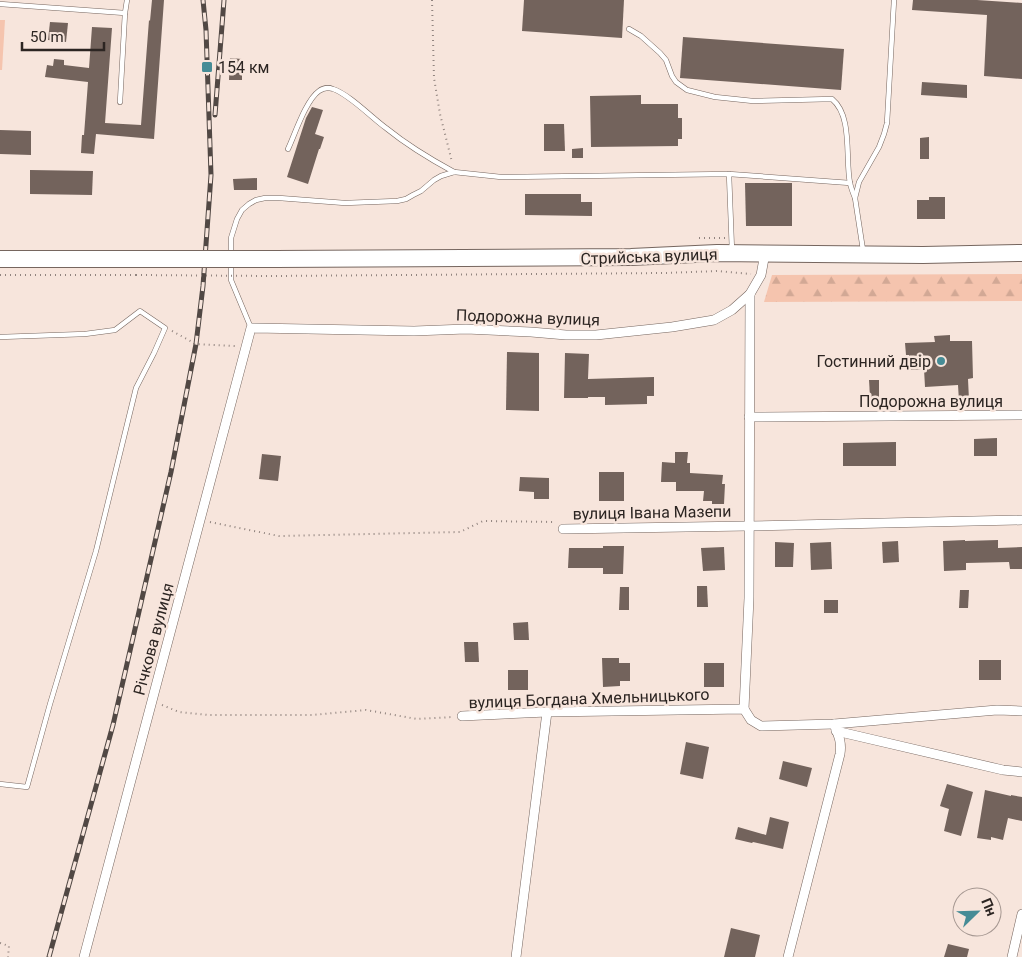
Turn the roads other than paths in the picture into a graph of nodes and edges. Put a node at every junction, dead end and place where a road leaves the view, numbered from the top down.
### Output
1 (127, 0) edge
2 (894, 0) edge
3 (0, 4) edge
4 (125, 13) junction
5 (628, 29) dead end
6 (120, 102) dead end
7 (288, 149) dead end
8 (454, 172) junction
9 (729, 174) junction
10 (850, 183) junction
11 (855, 198) junction
12 (732, 246) junction
13 (765, 253) junction
14 (1022, 253) edge
15 (864, 254) junction
16 (0, 259) edge
17 (750, 294) junction
18 (251, 328) junction
19 (0, 337) edge
20 (1022, 416) edge
21 (749, 417) junction
22 (1022, 520) edge
23 (748, 526) junction
24 (563, 528) road end
25 (744, 708) junction
26 (1022, 711) edge
27 (547, 712) junction
28 (462, 716) road end
29 (835, 727) junction
30 (1022, 772) edge
31 (0, 784) edge
32 (1022, 914) edge
33 (84, 957) edge
34 (516, 957) edge
35 (788, 957) edge
36 (1012, 957) edge

1 - 4 lane
2 - 11 lane
3 - 4 lane
4 - 6 lane
5 - 10 lane
7 - 8 lane
8 - 9 lane
8 - 18 lane
9 - 10 lane
9 - 12 lane
10 - 11 lane
11 - 15 lane
12 - 13 highway, Стрийська вулиця
12 - 16 highway, Стрийська вулиця, bridge
13 - 15 highway, Стрийська вулиця
13 - 17 street, Подорожна вулиця
14 - 15 highway, Стрийська вулиця
17 - 18 street, Подорожна вулиця
17 - 21 street
18 - 33 street, Річкова вулиця
19 - 31 lane
20 - 21 street, Подорожна вулиця
21 - 23 street
22 - 23 street, вулиця Івана Мазепи
23 - 24 street, вулиця Івана Мазепи
23 - 25 street
25 - 27 street, вулиця Богдана Хмельницького
25 - 29 street
26 - 29 street
27 - 28 street, вулиця Богдана Хмельницького
27 - 34 street
29 - 30 street
29 - 35 street
32 - 36 street

